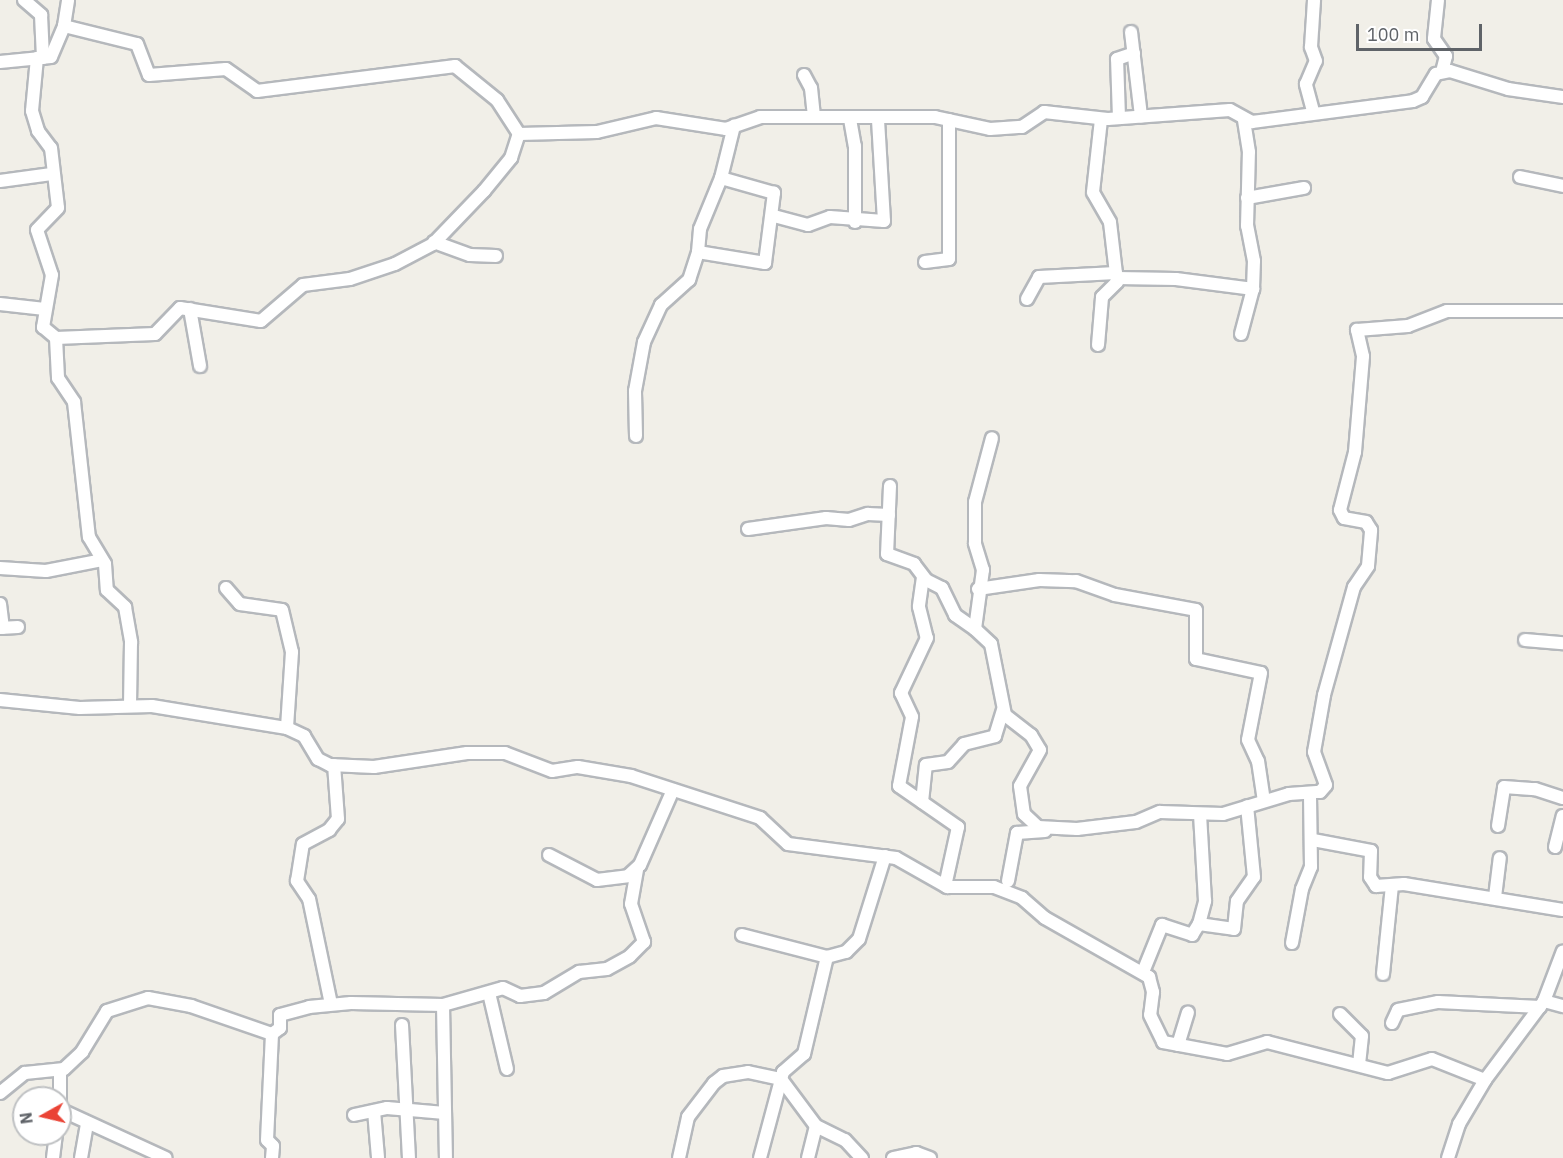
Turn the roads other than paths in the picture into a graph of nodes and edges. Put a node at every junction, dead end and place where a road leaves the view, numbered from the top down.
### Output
1 (24, 0) edge
2 (68, 0) edge
3 (1314, 0) edge
4 (1438, 0) edge
5 (64, 26) junction
6 (1131, 32) dead end
7 (1134, 53) junction
8 (40, 58) junction
9 (0, 62) edge
10 (1442, 72) junction
11 (804, 75) dead end
12 (1563, 97) edge
13 (1313, 111) junction
14 (1141, 116) junction
15 (814, 117) junction
16 (1119, 118) junction
17 (850, 119) junction
18 (878, 119) junction
19 (1101, 119) junction
20 (949, 120) junction
21 (1244, 120) junction
22 (734, 126) junction
23 (519, 134) junction
24 (52, 174) junction
25 (1520, 177) dead end
26 (721, 178) junction
27 (0, 181) edge
28 (1563, 186) edge
29 (1304, 188) dead end
30 (1247, 198) junction
31 (774, 216) junction
32 (855, 222) junction
33 (434, 242) junction
34 (698, 252) junction
35 (496, 256) dead end
36 (925, 262) dead end
37 (1117, 275) junction
38 (1253, 289) junction
39 (1027, 299) dead end
40 (0, 304) edge
41 (45, 309) junction
42 (190, 309) junction
43 (1563, 311) edge
44 (1241, 333) dead end
45 (56, 338) junction
46 (1098, 345) dead end
47 (200, 366) dead end
48 (636, 436) dead end
49 (992, 438) dead end
50 (890, 486) dead end
51 (889, 515) junction
52 (748, 529) dead end
53 (102, 560) junction
54 (0, 568) edge
55 (923, 577) junction
56 (226, 588) dead end
57 (978, 589) junction
58 (0, 604) edge
59 (18, 627) dead end
60 (1, 628) edge
61 (975, 629) junction
62 (1525, 640) dead end
63 (1563, 644) edge
64 (0, 700) edge
65 (130, 705) junction
66 (1003, 710) junction
67 (286, 728) junction
68 (334, 765) junction
69 (673, 790) junction
70 (1310, 794) junction
71 (1563, 798) edge
72 (1264, 801) junction
73 (922, 802) junction
74 (1247, 807) junction
75 (1200, 814) junction
76 (1563, 816) edge
77 (1498, 826) dead end
78 (1046, 831) junction
79 (1313, 840) junction
80 (1555, 847) dead end
81 (549, 855) dead end
82 (885, 856) junction
83 (1500, 858) dead end
84 (637, 869) junction
85 (1008, 881) dead end
86 (1392, 885) junction
87 (945, 886) junction
88 (1496, 897) junction
89 (1563, 910) edge
90 (1199, 924) junction
91 (742, 935) dead end
92 (1292, 943) dead end
93 (1563, 951) edge
94 (827, 957) junction
95 (1143, 972) junction
96 (1383, 974) dead end
97 (489, 993) junction
98 (331, 1004) junction
99 (1542, 1004) junction
100 (443, 1005) junction
101 (1563, 1006) edge
102 (1188, 1013) dead end
103 (1340, 1014) dead end
104 (1392, 1023) dead end
105 (402, 1025) dead end
106 (272, 1034) junction
107 (1178, 1045) junction
108 (1359, 1064) junction
109 (507, 1070) dead end
110 (60, 1071) junction
111 (781, 1079) junction
112 (1485, 1080) junction
113 (60, 1086) edge
114 (0, 1093) edge
115 (374, 1111) junction
116 (408, 1112) junction
117 (446, 1113) junction
118 (354, 1115) dead end
119 (72, 1117) edge
120 (87, 1125) junction
121 (816, 1126) junction
122 (847, 1142) junction
123 (81, 1158) edge
124 (166, 1158) edge
125 (272, 1158) edge
126 (378, 1158) edge
127 (409, 1158) edge
128 (446, 1158) edge
129 (679, 1158) edge
130 (760, 1158) edge
131 (808, 1158) edge
132 (844, 1158) edge
133 (862, 1158) edge
134 (893, 1158) edge
135 (930, 1158) edge
136 (1448, 1158) edge

1 - 8 street
2 - 5 street
3 - 13 street
4 - 10 street
5 - 8 street
5 - 23 street
6 - 7 street
7 - 14 street
7 - 16 street
8 - 9 street
8 - 24 street
10 - 12 street
10 - 13 street
11 - 15 street
13 - 21 street
14 - 16 street
14 - 21 street
15 - 17 street
15 - 22 street
16 - 19 street
17 - 18 street
17 - 32 street
18 - 20 street
18 - 32 street
19 - 20 street
19 - 37 street
20 - 36 street
21 - 30 street
22 - 23 street
22 - 26 street
23 - 33 street
24 - 27 street
24 - 41 street
25 - 28 street
26 - 31 street
26 - 34 street
29 - 30 street
30 - 38 street
31 - 32 street
31 - 34 street
33 - 35 street
33 - 42 street
34 - 48 street
37 - 38 street
37 - 39 street
37 - 46 street
38 - 44 street
40 - 41 street
41 - 45 street
42 - 45 street
42 - 47 street
43 - 70 street
45 - 53 street
49 - 57 street
50 - 51 street
51 - 52 street
51 - 55 street
53 - 54 street
53 - 65 street
55 - 61 street
55 - 73 street
56 - 67 street
57 - 61 street
57 - 72 street
58 - 60 street
59 - 60 street
61 - 66 street
62 - 63 street
64 - 65 street
65 - 67 street
66 - 73 street
66 - 78 street
67 - 68 street
68 - 69 street
68 - 98 street
69 - 82 street
69 - 84 street
70 - 72 street
70 - 79 street
71 - 77 street
72 - 74 street
73 - 87 street
74 - 75 street
74 - 90 street
75 - 78 street
75 - 90 street
76 - 80 street
78 - 85 street
79 - 86 street
79 - 92 street
81 - 84 street
82 - 87 street
82 - 94 street
83 - 88 street
84 - 97 street
86 - 88 street
86 - 96 street
87 - 95 street
88 - 89 street
90 - 95 street
91 - 94 street
93 - 99 street
94 - 111 street
95 - 107 street
97 - 100 street
97 - 109 street
98 - 100 street
98 - 106 street
99 - 101 street
99 - 104 street
99 - 112 street
100 - 117 street
102 - 107 street
103 - 108 street
105 - 116 street
106 - 110 street
106 - 125 street
107 - 108 street
108 - 112 street
110 - 113 street
110 - 114 street
111 - 121 street
111 - 129 street
111 - 130 street
112 - 136 street
115 - 116 street
115 - 118 street
115 - 126 street
116 - 117 street
116 - 127 street
117 - 128 street
119 - 120 street
120 - 123 street
120 - 124 street
121 - 122 street
121 - 131 street
122 - 132 street
122 - 133 street
134 - 135 street

